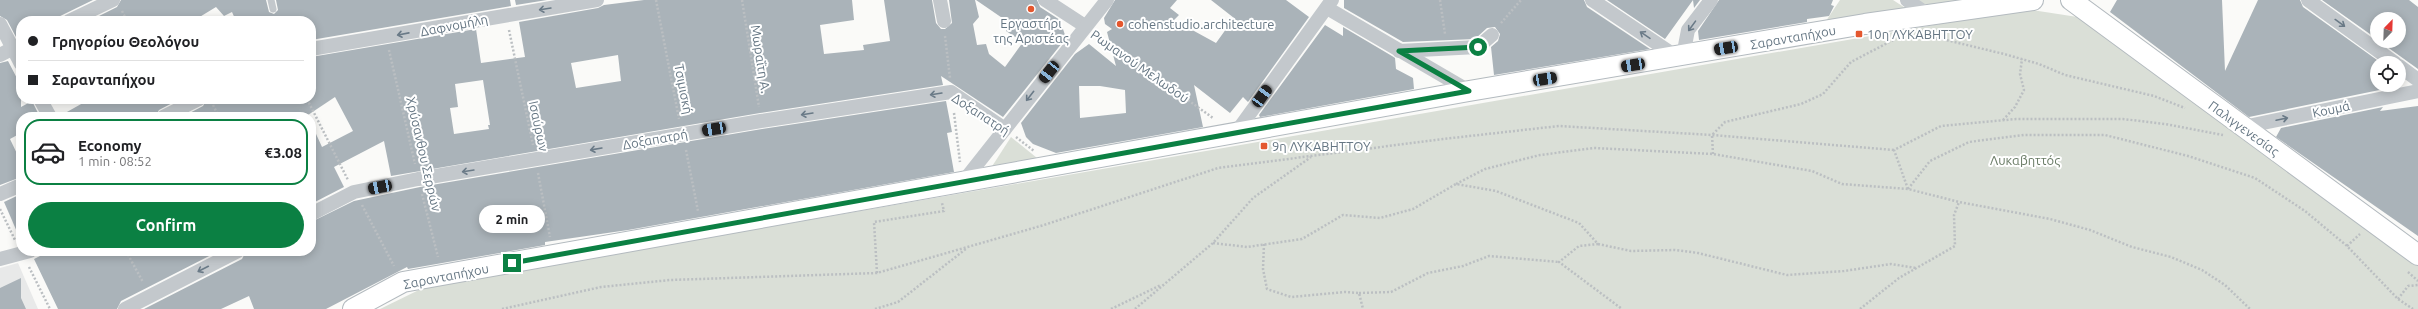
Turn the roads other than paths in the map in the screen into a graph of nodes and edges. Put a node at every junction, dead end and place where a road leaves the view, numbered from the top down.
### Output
1 (113, 0) edge
2 (271, 0) edge
3 (597, 0) edge
4 (940, 0) edge
5 (1045, 0) edge
6 (1107, 0) edge
7 (1592, 0) edge
8 (1711, 0) edge
9 (1906, 0) edge
10 (2033, 0) edge
11 (2071, 0) edge
12 (2308, 0) edge
13 (1330, 4) edge
14 (1972, 4) edge
15 (273, 9) dead end
16 (1927, 14) junction
17 (79, 16) edge
18 (944, 21) road end
19 (0, 24) edge
20 (1085, 26) junction
21 (1492, 34) road end
22 (16, 45) edge
23 (16, 47) edge
24 (316, 49) edge
25 (1399, 51) junction
26 (0, 55) edge
27 (2385, 56) edge
28 (1680, 57) junction
29 (2406, 71) edge
30 (2418, 80) edge
31 (1469, 91) junction
32 (2418, 91) edge
33 (189, 104) edge
34 (174, 112) edge
35 (1005, 129) junction
36 (2236, 132) junction
37 (1235, 134) junction
38 (963, 182) junction
39 (16, 188) edge
40 (0, 194) edge
41 (316, 211) edge
42 (16, 253) edge
43 (228, 256) edge
44 (0, 259) edge
45 (2411, 262) edge
46 (125, 309) edge
47 (353, 309) edge

1 - 17 street
2 - 15 lane
3 -> 24 street, Δαφνομήλη
4 - 18 street
5 - 20 street, Ρωμανού Μελωδού
6 - 20 street
28 -> 7 street
8 -> 28 street
9 - 16 street
10 - 14 street, Σαρανταπήχου
11 - 36 street, Παλιγγενεσίας
12 -> 27 street
13 - 25 street
13 - 37 street
14 - 16 street, Σαρανταπήχου
16 - 28 street, Σαρανταπήχου
19 - 22 street
20 -> 35 street
21 - 25 street
23 - 26 street
25 - 31 street
28 - 31 street, Σαρανταπήχου
29 - 30 street
31 - 37 street, Σαρανταπήχου
36 -> 32 street, Κουμά
33 - 34 street
35 - 38 street
35 -> 41 street, Δοξαπατρή
36 - 45 street, Παλιγγενεσίας
37 - 38 street, Σαρανταπήχου
38 - 47 street, Σαρανταπήχου
39 - 40 street
42 - 44 street
43 -> 46 street

